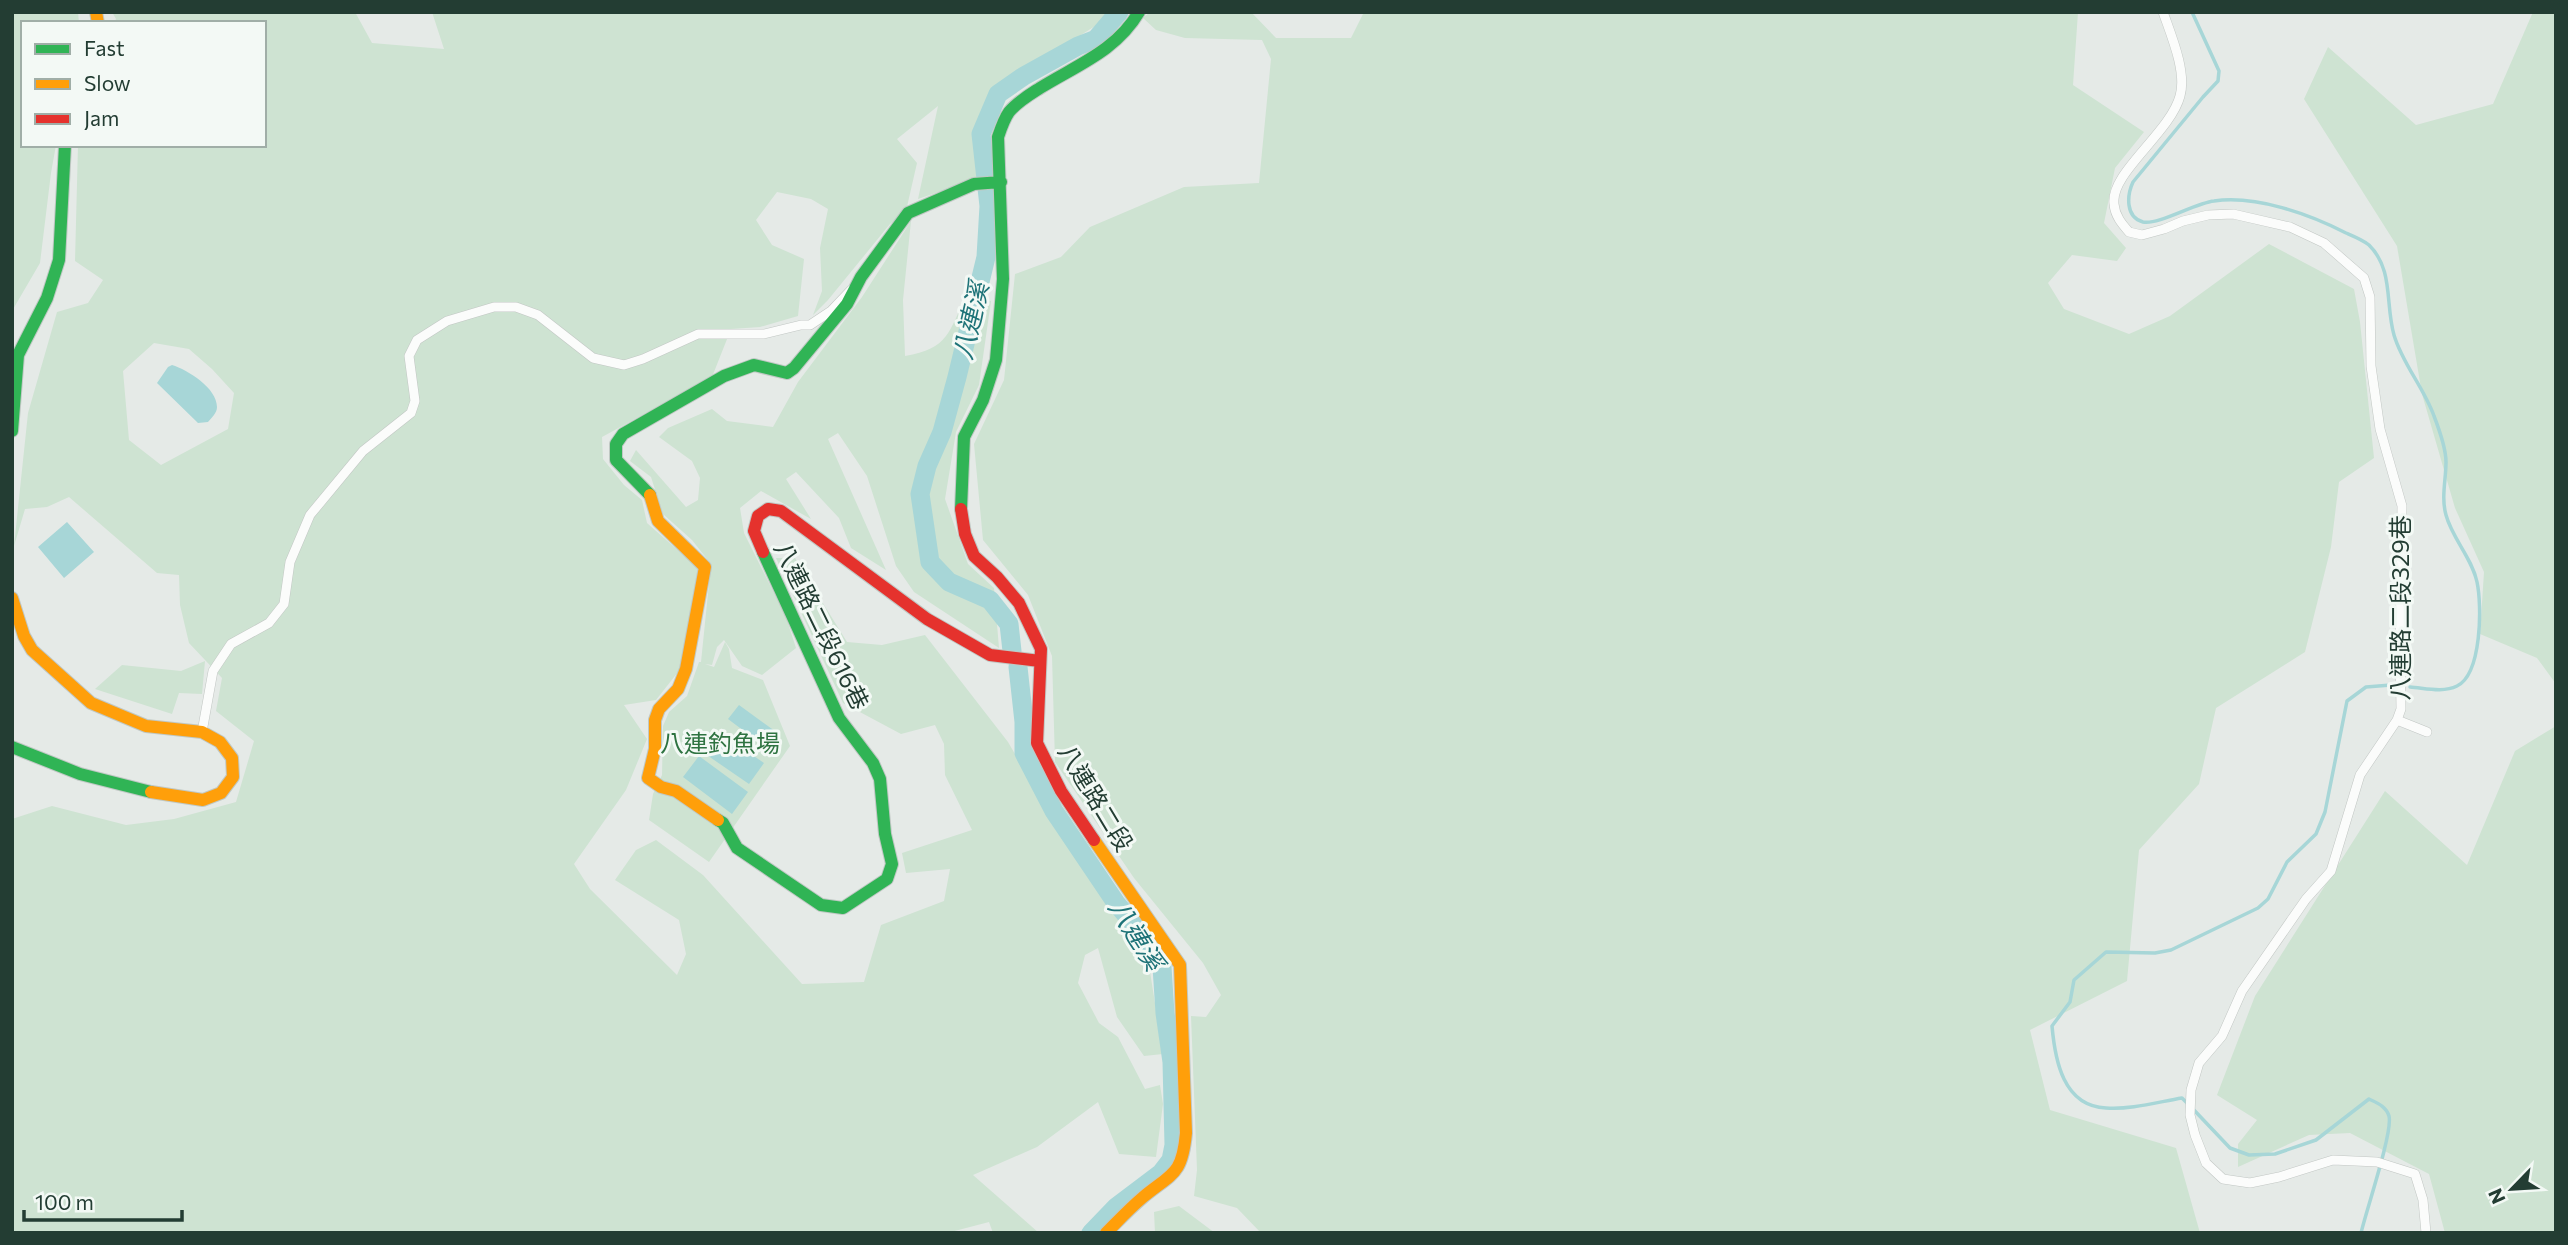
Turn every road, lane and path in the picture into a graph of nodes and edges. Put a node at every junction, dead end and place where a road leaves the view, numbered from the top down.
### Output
1 (1139, 12) edge
2 (2162, 12) edge
3 (65, 147) edge
4 (998, 182) junction
5 (859, 281) junction
6 (12, 431) edge
7 (12, 598) edge
8 (1040, 661) junction
9 (2397, 720) junction
10 (202, 732) junction
11 (2427, 732) dead end
12 (12, 747) edge
13 (1105, 1233) edge
14 (2426, 1233) edge

1 - 4 street, 八連路二段
2 - 9 street, 八連路二段329巷
3 - 6 street
4 - 5 street
4 - 8 street, 八連路二段
5 - 8 street, 八連路二段616巷
5 - 10 street
7 - 10 street
8 - 13 street, 八連路二段
9 - 11 street
9 - 14 street, 八連路二段329巷
10 - 12 street

